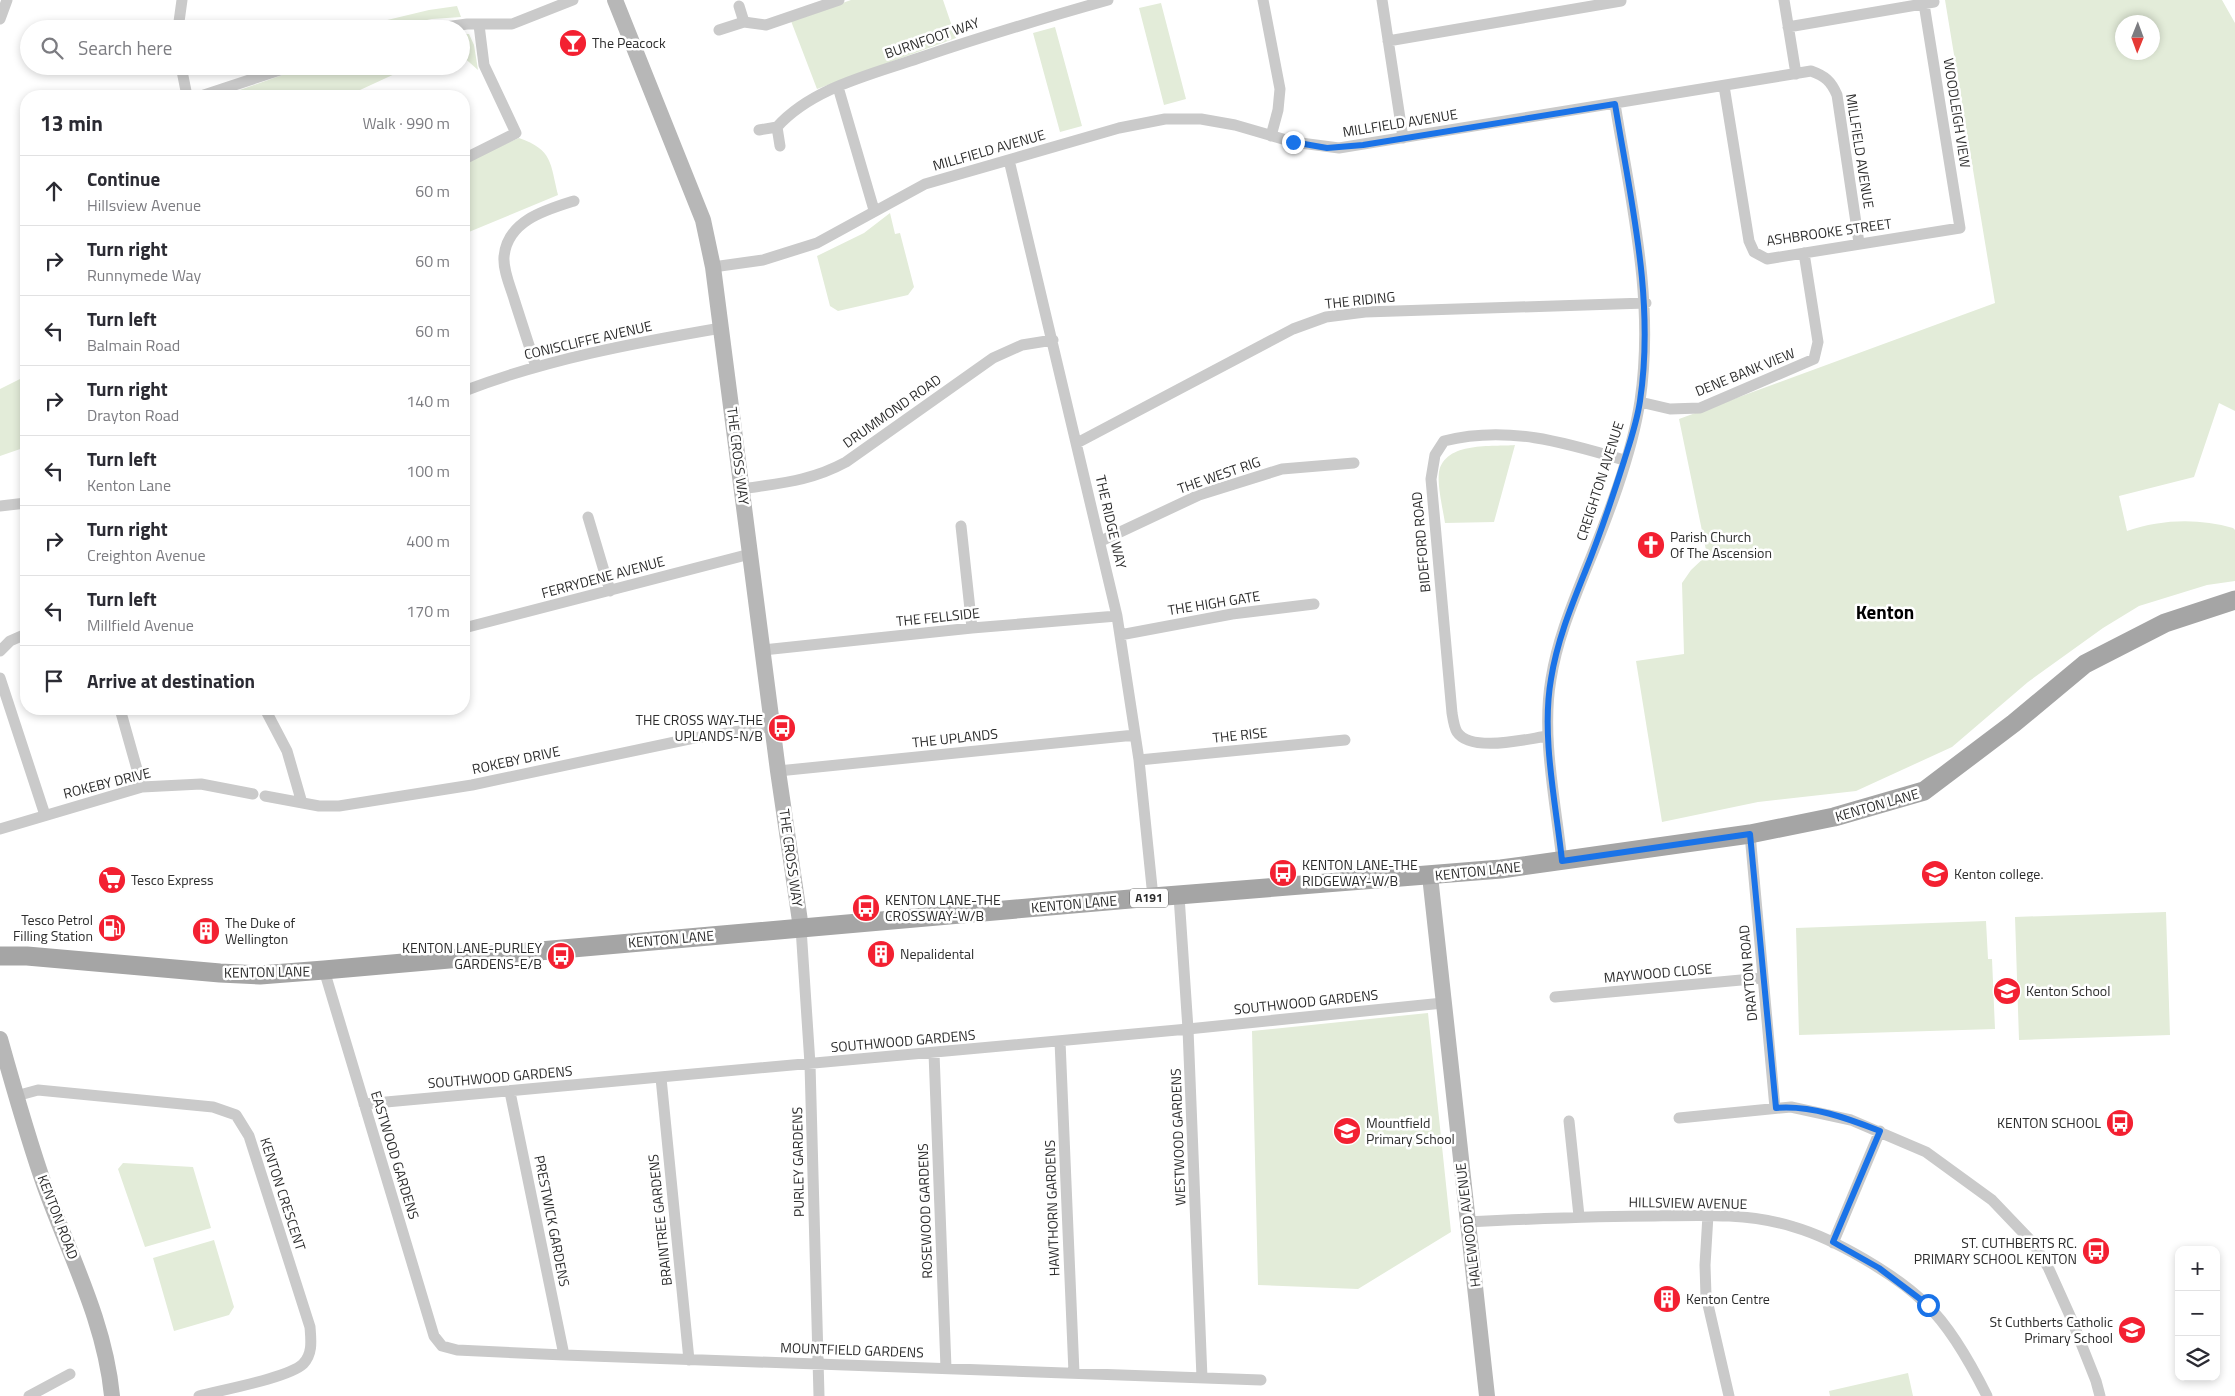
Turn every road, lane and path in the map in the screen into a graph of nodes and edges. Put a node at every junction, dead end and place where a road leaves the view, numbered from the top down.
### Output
1 (6, 0) edge
2 (182, 0) edge
3 (573, 0) edge
4 (615, 0) edge
5 (838, 0) edge
6 (1108, 0) edge
7 (1263, 0) edge
8 (1382, 0) edge
9 (1784, 0) edge
10 (1621, 2) dead end
11 (739, 6) dead end
12 (0, 19) edge
13 (179, 20) edge
14 (744, 22) junction
15 (480, 25) junction
16 (470, 26) edge
17 (1788, 27) junction
18 (719, 30) dead end
19 (1388, 41) junction
20 (1796, 74) junction
21 (182, 75) edge
22 (265, 75) edge
23 (1724, 86) junction
24 (838, 87) junction
25 (185, 90) edge
26 (219, 90) edge
27 (1615, 104) junction
28 (777, 127) junction
29 (759, 130) dead end
30 (1271, 136) junction
31 (1403, 138) junction
32 (780, 146) dead end
33 (470, 156) edge
34 (1008, 160) junction
35 (574, 201) dead end
36 (874, 210) junction
37 (1960, 228) joint
38 (1859, 242) junction
39 (1804, 253) junction
40 (713, 267) junction
41 (1646, 303) junction
42 (721, 328) junction
43 (1053, 340) junction
44 (536, 367) junction
45 (470, 390) edge
46 (1640, 402) junction
47 (1077, 443) junction
48 (1624, 460) junction
49 (1354, 463) dead end
50 (742, 488) junction
51 (0, 500) edge
52 (20, 504) edge
53 (0, 506) edge
54 (0, 514) edge
55 (588, 517) dead end
56 (961, 526) dead end
57 (1100, 541) junction
58 (750, 554) junction
59 (610, 591) junction
60 (2235, 600) edge
61 (1314, 604) dead end
62 (1117, 616) junction
63 (470, 626) edge
64 (972, 628) junction
65 (1120, 635) junction
66 (20, 637) edge
67 (763, 650) junction
68 (0, 651) edge
69 (0, 678) edge
70 (122, 715) edge
71 (268, 715) edge
72 (773, 726) junction
73 (1135, 735) junction
74 (1548, 736) junction
75 (1345, 740) dead end
76 (1139, 760) junction
77 (778, 771) junction
78 (142, 787) junction
79 (253, 794) dead end
80 (265, 796) dead end
81 (302, 803) junction
82 (45, 815) junction
83 (0, 829) edge
84 (1750, 834) junction
85 (1562, 861) junction
86 (1430, 876) junction
87 (1179, 896) junction
88 (1153, 897) junction
89 (801, 928) junction
90 (0, 956) edge
91 (324, 970) junction
92 (1764, 978) junction
93 (1555, 997) dead end
94 (1444, 1003) junction
95 (1188, 1029) junction
96 (0, 1039) edge
97 (1060, 1041) junction
98 (934, 1053) junction
99 (810, 1064) junction
100 (661, 1078) junction
101 (510, 1092) junction
102 (16, 1096) junction
103 (364, 1104) junction
104 (1776, 1108) junction
105 (1680, 1118) dead end
106 (1569, 1121) dead end
107 (1880, 1131) junction
108 (1708, 1215) junction
109 (1579, 1216) junction
110 (1466, 1222) junction
111 (1833, 1242) junction
112 (442, 1346) joint
113 (564, 1356) junction
114 (689, 1360) junction
115 (818, 1364) junction
116 (946, 1368) junction
117 (1074, 1373) junction
118 (70, 1374) dead end
119 (1202, 1378) junction
120 (1261, 1380) dead end
121 (29, 1396) edge
122 (112, 1396) edge
123 (198, 1396) edge
124 (819, 1396) edge
125 (1487, 1396) edge
126 (1729, 1396) edge
127 (1988, 1396) edge
128 (2100, 1396) edge

1 - 12 street
2 - 13 street
3 - 15 street
4 - 40 street, THE CROSS WAY
5 - 14 street
6 - 24 street, BURNFOOT WAY
7 - 30 street
8 - 19 street
9 - 17 street
10 - 19 street
11 - 14 street
14 - 18 street
15 - 16 street
15 - 33 street
17 - 20 street
17 - 37 street, WOODLEIGH VIEW
19 - 31 street
20 - 23 street, MILLFIELD AVENUE
20 - 38 street, MILLFIELD AVENUE
21 - 25 street
22 - 26 street
23 - 27 street, MILLFIELD AVENUE
23 - 39 street, ASHBROOKE STREET
24 - 28 street, BURNFOOT WAY
24 - 36 street
27 - 31 street, MILLFIELD AVENUE
27 - 41 street, CREIGHTON AVENUE
28 - 29 street
28 - 32 street
30 - 31 street, MILLFIELD AVENUE
30 - 34 street, MILLFIELD AVENUE
34 - 36 street, MILLFIELD AVENUE
34 - 43 street, THE RIDGE WAY
35 - 44 street
36 - 40 street, MILLFIELD AVENUE
37 - 38 street, ASHBROOKE STREET
38 - 39 street, ASHBROOKE STREET
39 - 46 street, DENE BANK VIEW
40 - 42 street, THE CROSS WAY
41 - 46 street, CREIGHTON AVENUE
41 - 47 street, THE RIDING
42 - 44 street, CONISCLIFFE AVENUE
42 - 50 street, THE CROSS WAY
43 - 47 street, THE RIDGE WAY
43 - 50 street, DRUMMOND ROAD
44 - 45 street, CONISCLIFFE AVENUE
46 - 48 street, CREIGHTON AVENUE
47 - 57 street, THE RIDGE WAY
48 - 74 street, CREIGHTON AVENUE
48 - 74 street, BIDEFORD ROAD
49 - 57 street, THE WEST RIG
50 - 58 street, THE CROSS WAY
51 - 53 street
52 - 53 street
53 - 54 street
55 - 59 street
56 - 64 street
57 - 62 street, THE RIDGE WAY
58 - 59 street, FERRYDENE AVENUE
58 - 67 street, THE CROSS WAY
59 - 63 street, FERRYDENE AVENUE
60 - 84 main road, KENTON LANE / A191
61 - 65 street, THE HIGH GATE
62 - 64 street, THE FELLSIDE
62 - 65 street, THE RIDGE WAY
64 - 67 street, THE FELLSIDE
65 - 73 street, THE RIDGE WAY
66 - 68 street
67 - 72 street, THE CROSS WAY
69 - 82 street
70 - 78 street
71 - 81 street
72 - 77 street, THE CROSS WAY
72 - 81 street, ROKEBY DRIVE
73 - 76 street, THE RIDGE WAY
73 - 77 street, THE UPLANDS
74 - 85 street, CREIGHTON AVENUE
75 - 76 street, THE RISE
76 - 88 street, THE RIDGE WAY
77 - 89 street, THE CROSS WAY
78 - 79 street, ROKEBY DRIVE
78 - 82 street, ROKEBY DRIVE
80 - 81 street, ROKEBY DRIVE
82 - 83 street, ROKEBY DRIVE
84 - 85 main road, KENTON LANE / A191
84 - 92 street, DRAYTON ROAD
85 - 86 main road, KENTON LANE / A191
86 - 87 main road, KENTON LANE / A191
86 - 94 street, HALEWOOD AVENUE
87 - 88 main road, KENTON LANE / A191
87 - 95 street, WESTWOOD GARDENS
88 - 89 main road, KENTON LANE / A191
89 - 91 main road, KENTON LANE / A191
89 - 99 street, PURLEY GARDENS
90 - 91 main road, KENTON LANE / A191
91 - 103 street, EASTWOOD GARDENS
92 - 93 street, MAYWOOD CLOSE
92 - 104 street, DRAYTON ROAD
94 - 95 street, SOUTHWOOD GARDENS
94 - 110 street, HALEWOOD AVENUE
95 - 97 street, SOUTHWOOD GARDENS
95 - 119 street, WESTWOOD GARDENS
96 - 102 street, KENTON ROAD
97 - 98 street, SOUTHWOOD GARDENS
97 - 117 street, HAWTHORN GARDENS
98 - 99 street, SOUTHWOOD GARDENS
98 - 116 street, ROSEWOOD GARDENS
99 - 100 street, SOUTHWOOD GARDENS
99 - 115 street, PURLEY GARDENS
100 - 101 street, SOUTHWOOD GARDENS
100 - 114 street, BRAINTREE GARDENS
101 - 103 street, SOUTHWOOD GARDENS
101 - 113 street, PRESTWICK GARDENS
102 - 122 street, KENTON ROAD
102 - 123 street, KENTON CRESCENT
103 - 112 street, EASTWOOD GARDENS
104 - 105 street
104 - 107 street
106 - 109 street
107 - 111 street
107 - 128 street
108 - 109 street, HILLSVIEW AVENUE
108 - 111 street, HILLSVIEW AVENUE
108 - 126 street
109 - 110 street, HILLSVIEW AVENUE
110 - 125 street, HALEWOOD AVENUE
111 - 127 street, HILLSVIEW AVENUE
112 - 113 street, MOUNTFIELD GARDENS
113 - 114 street, MOUNTFIELD GARDENS
114 - 115 street, MOUNTFIELD GARDENS
115 - 116 street, MOUNTFIELD GARDENS
115 - 124 street, PURLEY GARDENS
116 - 117 street, MOUNTFIELD GARDENS
117 - 119 street, MOUNTFIELD GARDENS
118 - 121 street
119 - 120 street, MOUNTFIELD GARDENS

